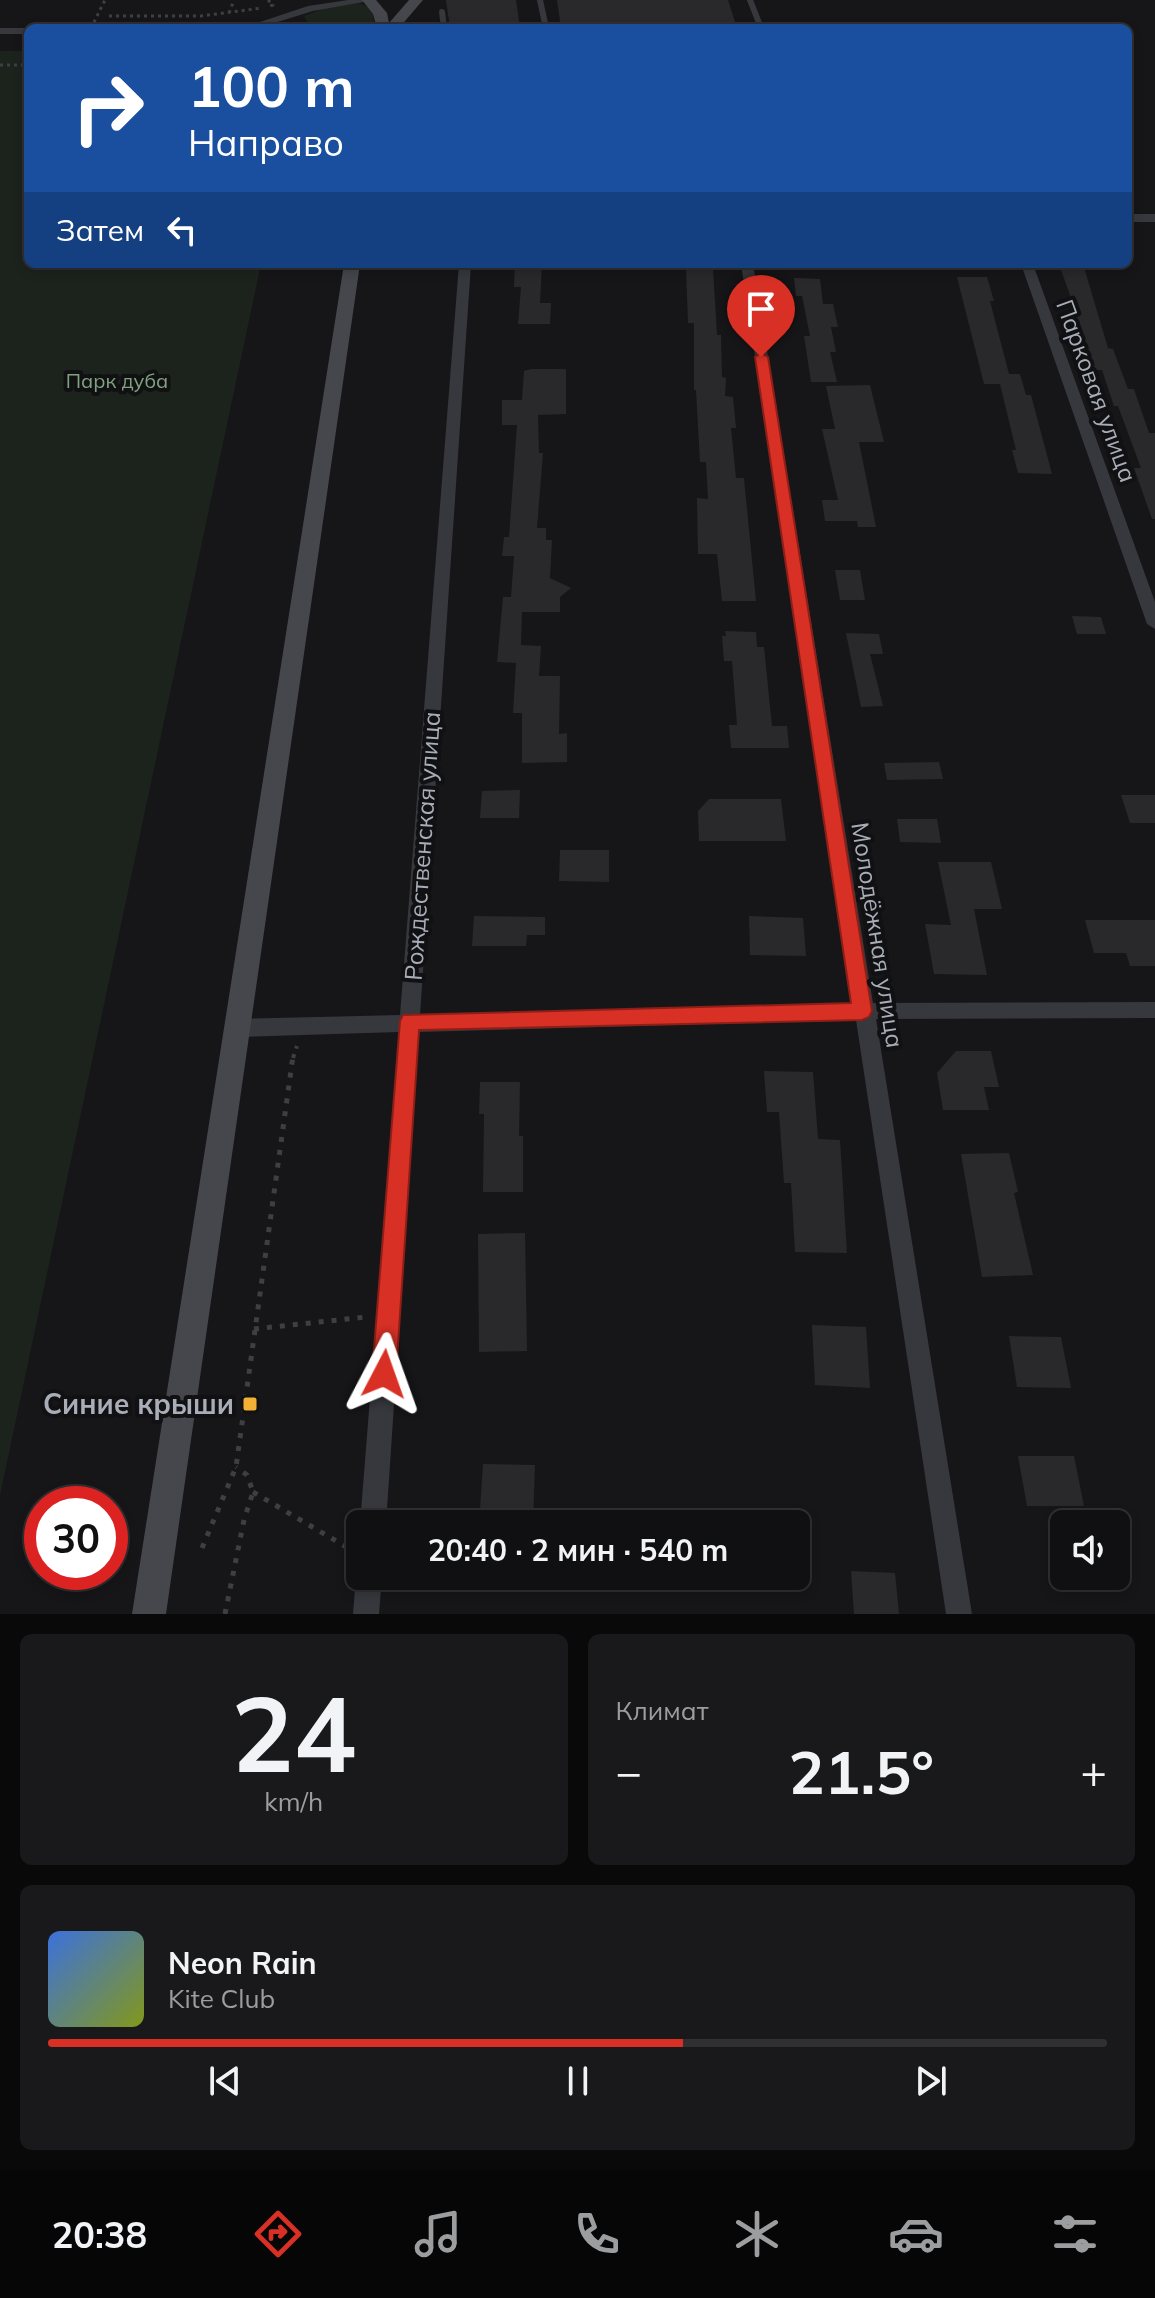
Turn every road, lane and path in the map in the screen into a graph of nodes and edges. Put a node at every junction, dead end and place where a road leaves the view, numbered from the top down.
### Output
1 (105, 0) edge
2 (234, 0) edge
3 (268, 0) edge
4 (325, 0) edge
5 (370, 0) edge
6 (416, 0) edge
7 (540, 0) edge
8 (750, 0) edge
9 (312, 8) junction
10 (442, 12) dead end
11 (229, 13) junction
12 (109, 16) dead end
13 (87, 24) dead end
14 (260, 24) edge
15 (383, 24) edge
16 (395, 24) edge
17 (444, 24) edge
18 (545, 24) edge
19 (759, 24) edge
20 (0, 31) edge
21 (24, 31) edge
22 (0, 65) edge
23 (24, 65) edge
24 (1132, 218) edge
25 (1155, 218) edge
26 (351, 268) edge
27 (465, 268) edge
28 (748, 268) edge
29 (1028, 268) edge
30 (1155, 624) edge
31 (1155, 1010) edge
32 (862, 1011) junction
33 (410, 1021) junction
34 (330, 1024) junction
35 (237, 1028) junction
36 (388, 1314) junction
37 (254, 1329) junction
38 (236, 1467) junction
39 (253, 1492) junction
40 (374, 1510) edge
41 (346, 1547) edge
42 (202, 1548) dead end
43 (368, 1590) edge
44 (149, 1614) edge
45 (225, 1614) edge
46 (366, 1614) edge
47 (959, 1614) edge

1 - 13 path
2 - 11 path
3 - 11 path
4 - 9 street
5 - 9 street
5 - 15 main road
6 - 16 main road
7 - 18 lane
8 - 19 lane
9 - 14 street
10 - 17 lane
11 - 12 path
20 - 21 street
22 - 23 path
24 - 25 street
26 - 35 main road
27 - 33 street, Рождественская улица
28 - 32 street, Молодёжная улица
29 - 30 street, Парковая улица
31 - 32 street
32 - 33 street
32 - 47 street, Молодёжная улица
33 - 34 street
33 - 36 street, Рождественская улица
34 - 35 street
34 - 37 path
35 - 44 main road
36 - 37 path
36 - 40 street, Рождественская улица
37 - 38 path
38 - 39 path
38 - 42 path
39 - 41 path
39 - 45 path
43 - 46 street

